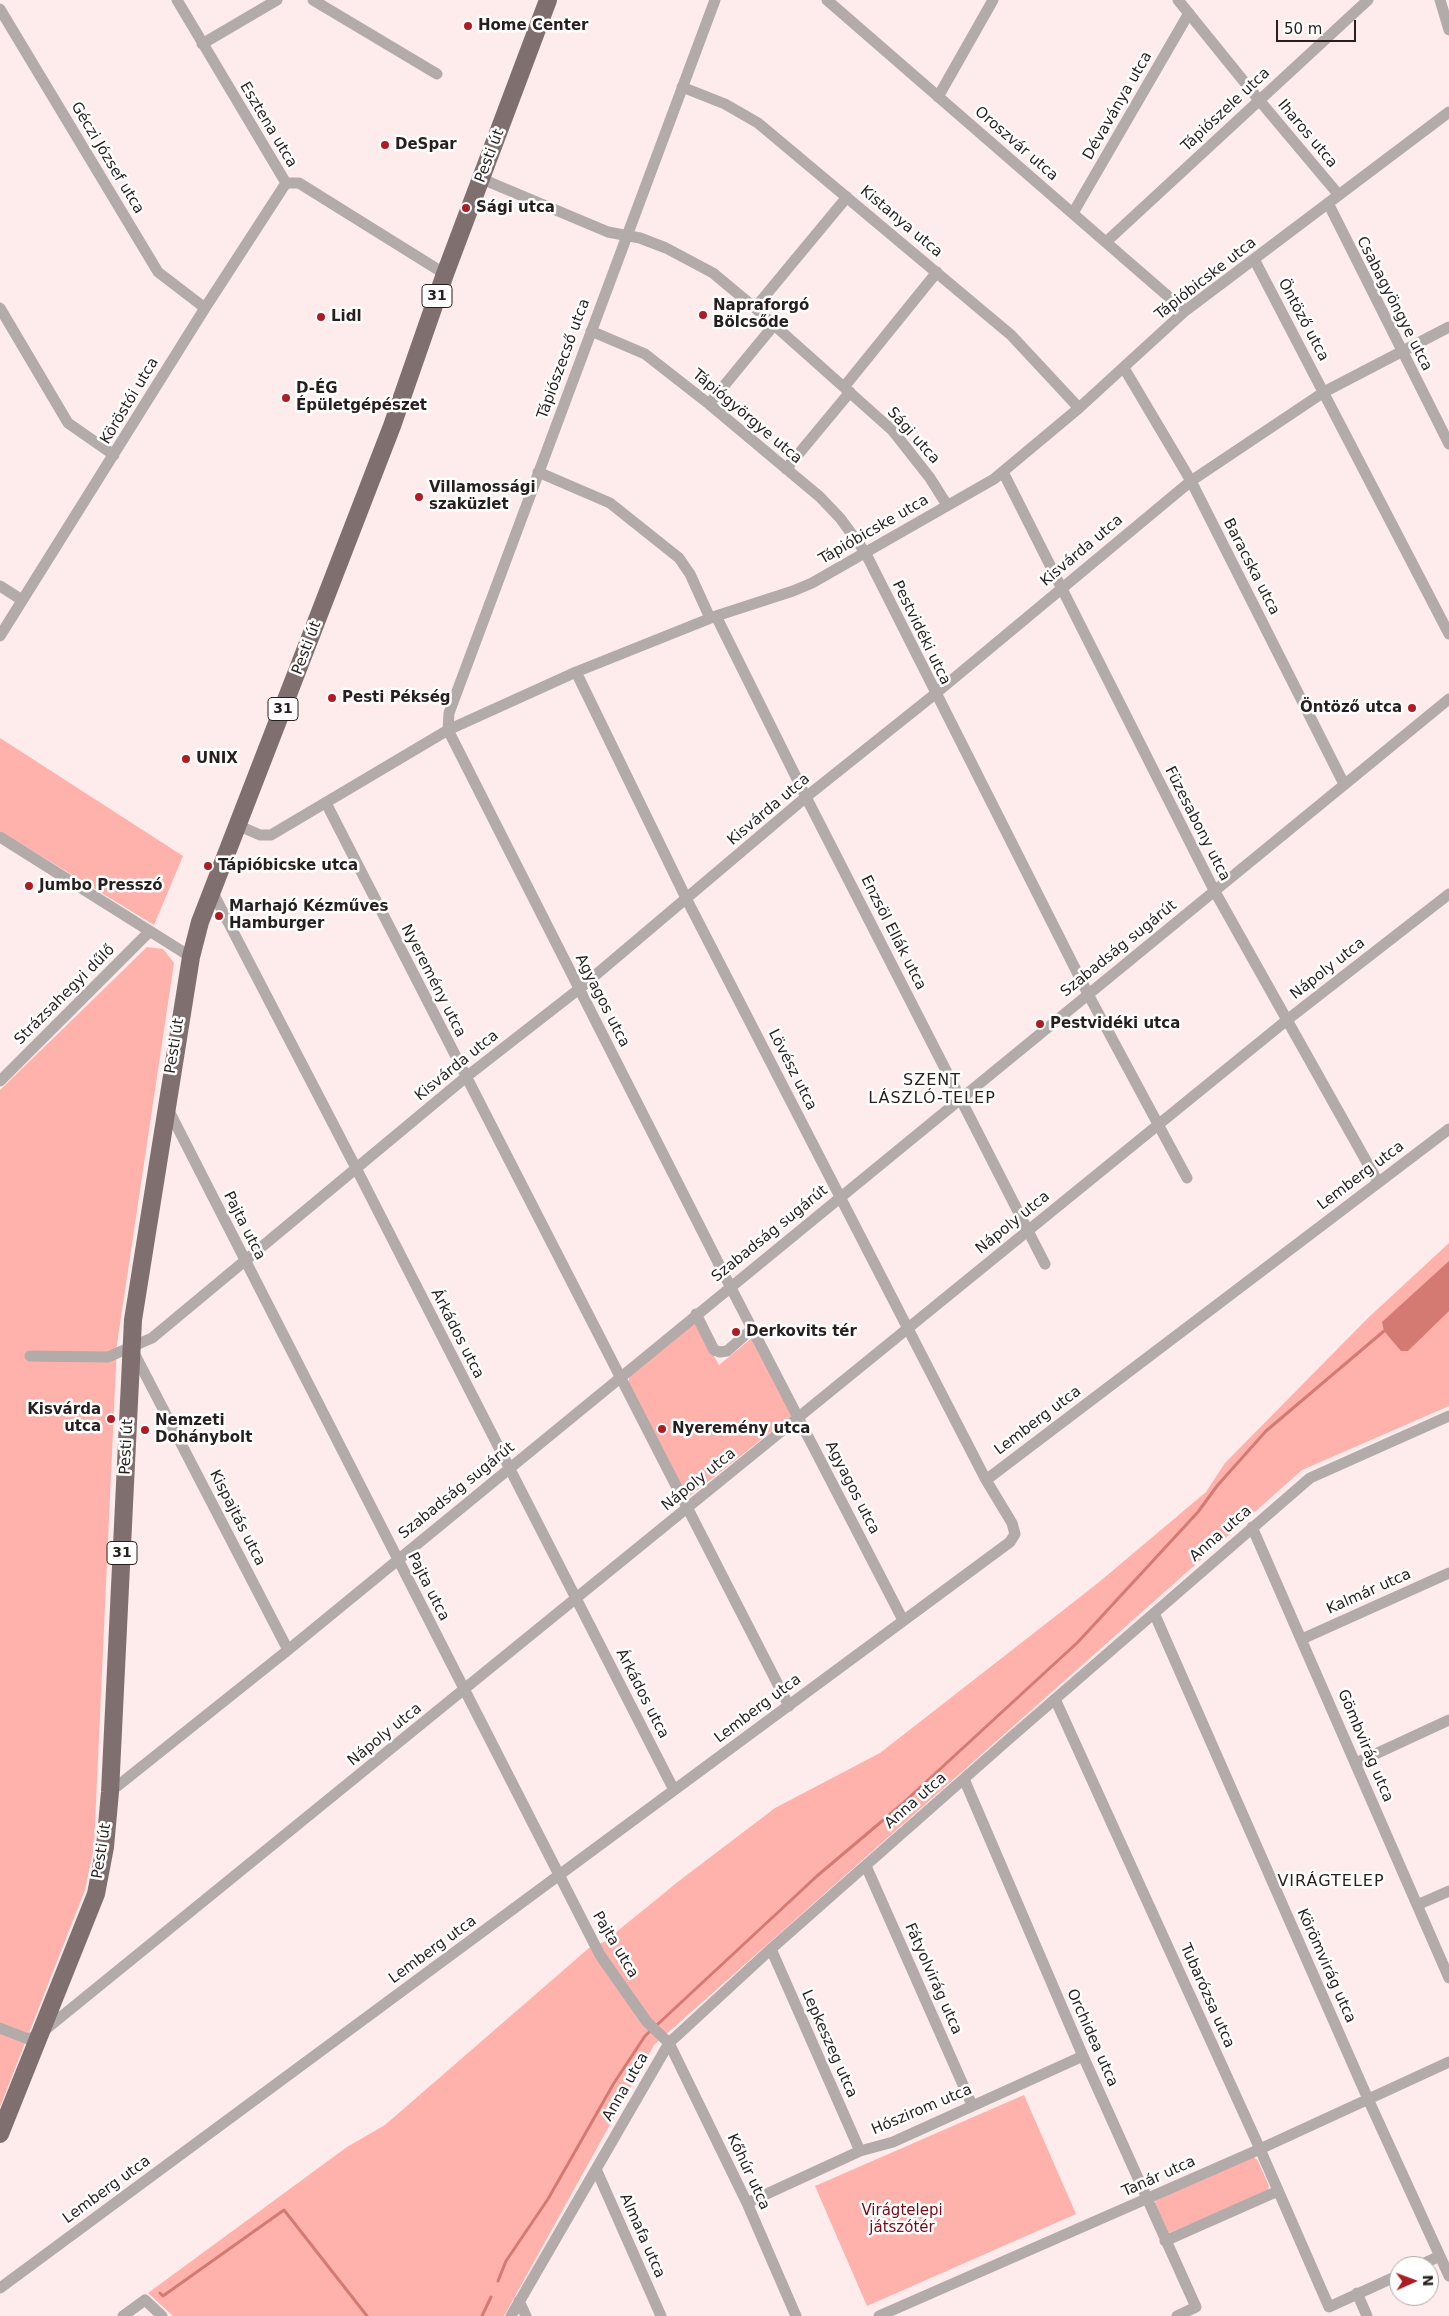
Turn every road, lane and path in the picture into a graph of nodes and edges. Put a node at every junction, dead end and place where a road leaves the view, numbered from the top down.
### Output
1 (177, 0) edge
2 (277, 0) edge
3 (313, 0) edge
4 (548, 0) edge
5 (715, 0) edge
6 (827, 0) edge
7 (993, 0) edge
8 (1178, 0) edge
9 (1368, 0) edge
10 (1440, 0) edge
11 (0, 9) edge
12 (1188, 13) junction
13 (1449, 30) edge
14 (202, 44) junction
15 (437, 74) dead end
16 (682, 87) junction
17 (938, 97) junction
18 (1258, 100) junction
19 (1449, 112) edge
20 (482, 179) junction
21 (286, 183) junction
22 (1338, 194) junction
23 (847, 197) junction
24 (1328, 203) junction
25 (1073, 213) junction
26 (627, 235) junction
27 (1106, 242) junction
28 (1254, 260) junction
29 (937, 272) junction
30 (445, 274) junction
31 (0, 308) edge
32 (205, 308) junction
33 (755, 308) junction
34 (1185, 311) junction
35 (774, 326) junction
36 (1449, 327) edge
37 (591, 331) junction
38 (1401, 352) junction
39 (1124, 368) junction
40 (847, 390) junction
41 (1324, 392) junction
42 (709, 404) junction
43 (1079, 408) junction
44 (1449, 444) edge
45 (114, 455) junction
46 (786, 469) junction
47 (538, 472) junction
48 (1003, 472) junction
49 (1191, 481) junction
50 (947, 505) junction
51 (865, 552) junction
52 (0, 586) edge
53 (1061, 588) junction
54 (22, 600) junction
55 (713, 617) junction
56 (1449, 634) edge
57 (0, 636) edge
58 (576, 672) junction
59 (935, 694) junction
60 (1449, 699) edge
61 (448, 730) junction
62 (1344, 784) junction
63 (806, 797) junction
64 (326, 803) junction
65 (237, 825) junction
66 (0, 837) edge
67 (1214, 890) junction
68 (212, 891) junction
69 (1449, 894) edge
70 (687, 900) junction
71 (150, 931) junction
72 (191, 957) junction
73 (579, 989) junction
74 (1088, 994) junction
75 (1287, 1020) junction
76 (466, 1077) junction
77 (0, 1081) edge
78 (960, 1098) junction
79 (166, 1105) junction
80 (1157, 1126) junction
81 (1449, 1129) edge
82 (356, 1168) junction
83 (1187, 1178) dead end
84 (1378, 1182) junction
85 (840, 1196) junction
86 (1028, 1230) junction
87 (245, 1260) junction
88 (1045, 1264) dead end
89 (730, 1286) junction
90 (696, 1314) junction
91 (753, 1328) junction
92 (908, 1328) junction
93 (132, 1347) junction
94 (30, 1356) dead end
95 (619, 1377) junction
96 (1449, 1416) edge
97 (799, 1417) junction
98 (508, 1468) junction
99 (986, 1480) junction
100 (687, 1510) junction
101 (1252, 1527) junction
102 (397, 1559) junction
103 (1449, 1573) edge
104 (576, 1598) junction
105 (1154, 1613) junction
106 (903, 1620) junction
107 (1302, 1639) junction
108 (288, 1650) junction
109 (465, 1690) junction
110 (1055, 1699) junction
111 (788, 1706) junction
112 (1449, 1720) edge
113 (1356, 1763) junction
114 (964, 1779) junction
115 (674, 1790) junction
116 (110, 1792) junction
117 (866, 1866) junction
118 (559, 1876) junction
119 (1449, 1890) edge
120 (1417, 1905) junction
121 (772, 1949) junction
122 (1449, 1978) edge
123 (0, 2028) edge
124 (40, 2034) junction
125 (667, 2042) junction
126 (1083, 2056) junction
127 (1449, 2062) edge
128 (1368, 2100) junction
129 (972, 2105) junction
130 (0, 2134) edge
131 (1260, 2149) junction
132 (860, 2150) junction
133 (596, 2169) junction
134 (1278, 2190) junction
135 (1147, 2199) junction
136 (747, 2203) junction
137 (1165, 2241) junction
138 (1440, 2256) joint
139 (1449, 2276) edge
140 (1389, 2280) edge
141 (0, 2288) edge
142 (1357, 2294) junction
143 (520, 2301) junction
144 (123, 2316) edge
145 (162, 2316) edge
146 (511, 2316) edge
147 (526, 2316) edge
148 (661, 2316) edge
149 (796, 2316) edge
150 (878, 2316) edge
151 (1177, 2316) edge
152 (1367, 2316) edge

1 - 14 street, Esztena utca
2 - 14 street
3 - 15 street
4 - 20 main road, Pesti út / 31
5 - 16 street, Tápiószecső utca
6 - 17 street, Oroszvár utca
7 - 17 street
8 - 12 street, Iharos utca
9 - 18 street, Tápiószele utca
10 - 13 street
11 - 32 street, Géczi József utca
12 - 18 street, Iharos utca
12 - 25 street, Dévaványa utca
14 - 21 street, Esztena utca
16 - 23 street, Kistanya utca
16 - 26 street, Tápiószecső utca
17 - 25 street, Oroszvár utca
18 - 22 street, Iharos utca
18 - 27 street, Tápiószele utca
19 - 22 street, Tápióbicske utca
20 - 26 street, Sági utca
20 - 30 main road, Pesti út / 31
21 - 30 street, Esztena utca
21 - 32 street, Köröstói utca
22 - 24 street, Tápióbicske utca
23 - 29 street, Kistanya utca
23 - 33 street
24 - 28 street, Tápióbicske utca
24 - 38 street, Csabagyöngye utca
25 - 27 street, Oroszvár utca
26 - 33 street, Sági utca
26 - 37 street, Tápiószecső utca
27 - 34 street, Oroszvár utca
28 - 34 street, Tápióbicske utca
28 - 41 street, Öntöző utca
29 - 40 street
29 - 43 street, Kistanya utca
30 - 65 main road, Pesti út / 31
31 - 45 street
32 - 45 street, Köröstói utca
33 - 35 street, Sági utca
34 - 39 street, Tápióbicske utca
35 - 40 street, Sági utca
35 - 42 street
36 - 38 street, Kisvárda utca
37 - 42 street, Tápiógyörgye utca
37 - 47 street, Tápiószecső utca
38 - 41 street, Kisvárda utca
38 - 44 street, Csabagyöngye utca
39 - 43 street, Tápióbicske utca
39 - 49 street, Baracska utca
40 - 46 street
40 - 50 street, Sági utca
41 - 49 street, Kisvárda utca
41 - 56 street, Öntöző utca
42 - 46 street, Tápiógyörgye utca
43 - 48 street, Tápióbicske utca
45 - 54 street, Köröstói utca
46 - 51 street, Tápiógyörgye utca
47 - 55 street, Enzsöl Ellák utca
47 - 61 street, Tápiószecső utca
48 - 50 street, Tápióbicske utca
48 - 53 street, Füzesabony utca
49 - 53 street, Kisvárda utca
49 - 62 street, Baracska utca
50 - 51 street, Tápióbicske utca
51 - 55 street, Tápióbicske utca
51 - 59 street, Pestvidéki utca
52 - 54 street
53 - 59 street, Kisvárda utca
53 - 67 street, Füzesabony utca
54 - 57 street, Köröstói utca
55 - 58 street, Tápióbicske utca
55 - 63 street, Enzsöl Ellák utca
58 - 61 street, Tápióbicske utca
58 - 70 street, Lövész utca
59 - 63 street, Kisvárda utca
59 - 74 street, Pestvidéki utca
60 - 62 street, Szabadság sugárút
61 - 64 street, Tápióbicske utca
61 - 73 street, Agyagos utca
62 - 67 street, Szabadság sugárút
63 - 70 street, Kisvárda utca
63 - 78 street, Enzsöl Ellák utca
64 - 65 street, Tápióbicske utca
64 - 76 street, Nyeremény utca
65 - 68 main road, Pesti út / 31
66 - 71 street
67 - 74 street, Szabadság sugárút
67 - 75 street, Füzesabony utca
68 - 72 main road, Pesti út / 31
68 - 82 street, Árkádos utca
69 - 75 street, Nápoly utca
70 - 73 street, Kisvárda utca
70 - 85 street, Lövész utca
71 - 72 street
71 - 77 street, Strázsahegyi dűlő
72 - 79 main road, Pesti út / 31
73 - 76 street, Kisvárda utca
73 - 89 street, Agyagos utca
74 - 78 street, Szabadság sugárút
74 - 80 street, Pestvidéki utca
75 - 80 street, Nápoly utca
75 - 84 street, Füzesabony utca
76 - 82 street, Kisvárda utca
76 - 95 street, Nyeremény utca
78 - 85 street, Szabadság sugárút
78 - 86 street, Enzsöl Ellák utca
79 - 87 street, Pajta utca
79 - 93 main road, Pesti út / 31
80 - 83 street, Pestvidéki utca
80 - 86 street, Nápoly utca
81 - 84 street, Lemberg utca
82 - 87 street, Kisvárda utca
82 - 98 street, Árkádos utca
84 - 99 street, Lemberg utca
85 - 89 street, Szabadság sugárút
85 - 92 street, Lövész utca
86 - 88 street, Enzsöl Ellák utca
86 - 92 street, Nápoly utca
87 - 93 street, Kisvárda utca
87 - 102 street, Pajta utca
89 - 90 street, Szabadság sugárút
89 - 91 street, Agyagos utca
90 - 91 street
90 - 95 street, Szabadság sugárút
91 - 97 street, Agyagos utca
92 - 97 street, Nápoly utca
92 - 99 street, Lövész utca
93 - 94 street, Kisvárda utca
93 - 108 street, Kispajtás utca
93 - 116 main road, Pesti út / 31
95 - 98 street, Szabadság sugárút
95 - 100 street, Nyeremény utca
96 - 101 street, Anna utca
97 - 100 street, Nápoly utca
97 - 106 street, Agyagos utca
98 - 102 street, Szabadság sugárút
98 - 104 street, Árkádos utca
99 - 106 street, Lemberg utca
100 - 104 street, Nápoly utca
100 - 111 street, Nyeremény utca
101 - 105 street, Anna utca
101 - 107 street, Gömbvirág utca
102 - 108 street, Szabadság sugárút
102 - 109 street, Pajta utca
103 - 107 street, Kalmár utca
104 - 109 street, Nápoly utca
104 - 115 street, Árkádos utca
105 - 110 street, Anna utca
105 - 128 street, Körömvirág utca
106 - 111 street, Lemberg utca
107 - 113 street, Gömbvirág utca
108 - 116 street, Szabadság sugárút
109 - 118 street, Pajta utca
109 - 124 street, Nápoly utca
110 - 114 street, Anna utca
110 - 131 street, Tubarózsa utca
111 - 115 street, Lemberg utca
112 - 113 street
113 - 120 street, Gömbvirág utca
114 - 117 street, Anna utca
114 - 126 street, Orchidea utca
115 - 118 street, Lemberg utca
116 - 124 main road, Pesti út / 31
117 - 121 street, Anna utca
117 - 129 street, Fátyolvirág utca
118 - 125 street, Pajta utca
118 - 141 street, Lemberg utca
119 - 120 street
120 - 122 street, Gömbvirág utca
121 - 125 street, Anna utca
121 - 132 street, Lepkeszeg utca
123 - 124 street
124 - 130 main road, Pesti út / 31
125 - 133 street, Anna utca
125 - 136 street, Kőhúr utca
126 - 129 street, Hószirom utca
126 - 135 street, Orchidea utca
127 - 128 street, Tanár utca
128 - 131 street, Tanár utca
128 - 138 street, Körömvirág utca
129 - 132 street, Hószirom utca
131 - 134 street, Tubarózsa utca
131 - 135 street, Tanár utca
132 - 136 street, Hószirom utca
133 - 143 street, Anna utca
133 - 148 street, Almafa utca
134 - 137 street
134 - 142 street, Tubarózsa utca
135 - 137 street, Orchidea utca
135 - 150 street, Tanár utca
136 - 149 street, Kőhúr utca
137 - 151 street, Orchidea utca
138 - 139 street, Körömvirág utca
140 - 142 street
142 - 152 street
143 - 146 street, Anna utca
143 - 147 street
144 - 145 street

